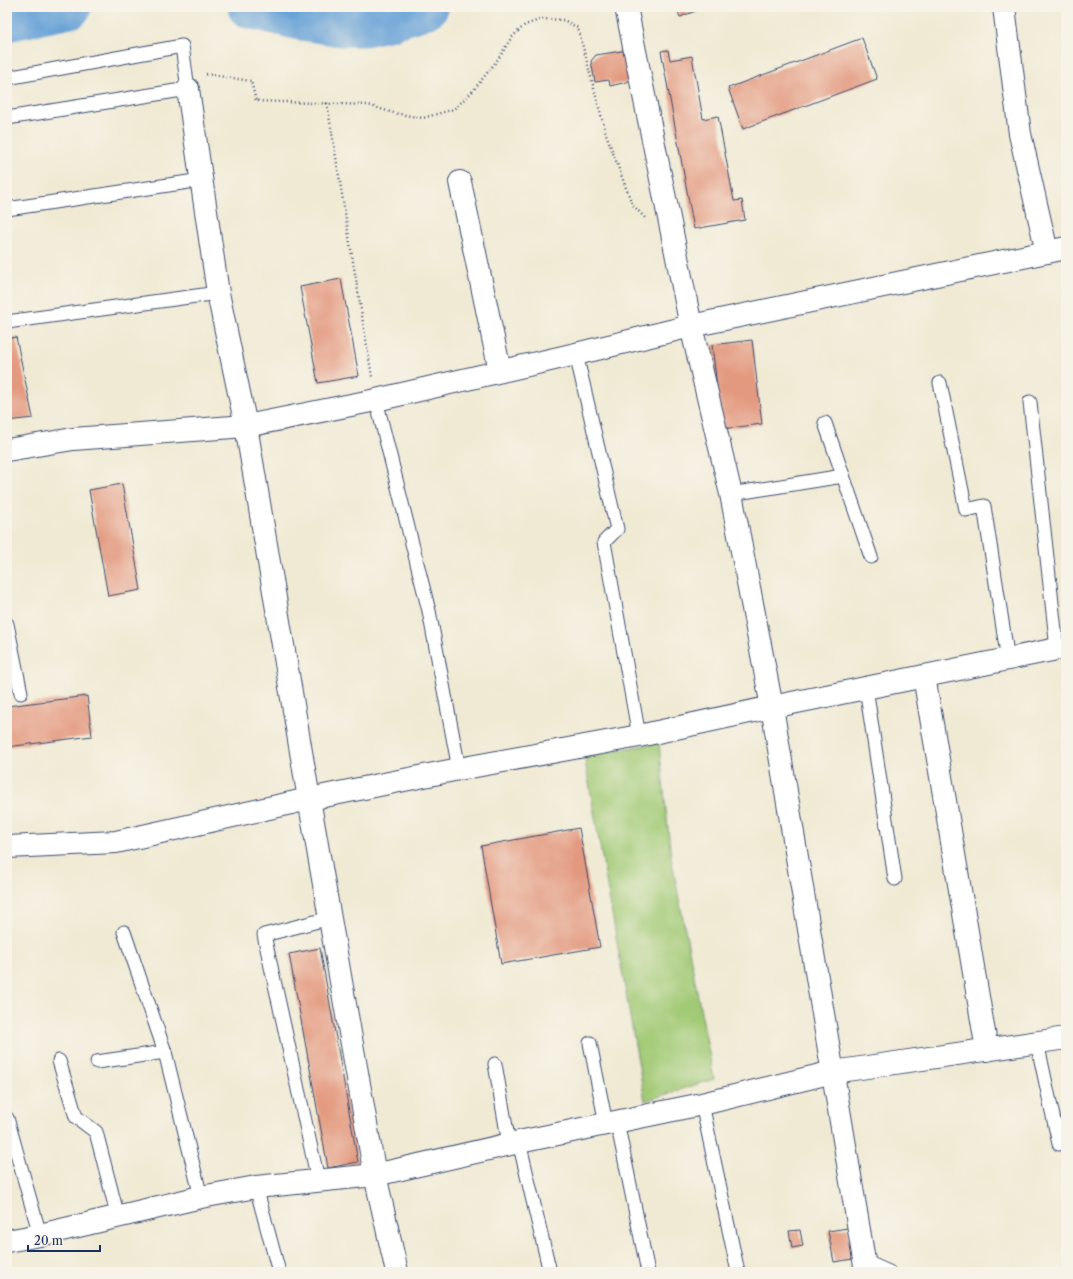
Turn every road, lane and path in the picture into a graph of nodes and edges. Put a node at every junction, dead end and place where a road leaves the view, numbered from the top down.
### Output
1 (626, 7) edge
2 (1004, 7) edge
3 (7, 78) edge
4 (187, 80) junction
5 (327, 103) junction
6 (7, 118) edge
7 (202, 180) junction
8 (460, 182) dead end
9 (7, 209) edge
10 (646, 220) dead end
11 (1057, 250) edge
12 (218, 293) junction
13 (7, 322) edge
14 (691, 326) junction
15 (576, 354) junction
16 (500, 372) junction
17 (940, 383) dead end
18 (376, 400) junction
19 (1030, 402) dead end
20 (825, 424) dead end
21 (246, 426) junction
22 (7, 450) edge
23 (843, 476) junction
24 (731, 494) junction
25 (871, 557) dead end
26 (7, 624) edge
27 (1057, 649) joint
28 (1008, 660) junction
29 (924, 676) junction
30 (866, 688) junction
31 (21, 693) dead end
32 (772, 707) junction
33 (639, 736) junction
34 (459, 769) junction
35 (309, 799) junction
36 (7, 847) edge
37 (895, 879) dead end
38 (330, 918) junction
39 (124, 932) dead end
40 (1066, 1038) edge
41 (1037, 1042) junction
42 (590, 1043) dead end
43 (987, 1050) junction
44 (165, 1052) junction
45 (59, 1061) dead end
46 (97, 1062) dead end
47 (495, 1064) dead end
48 (833, 1072) junction
49 (702, 1104) junction
50 (7, 1118) edge
51 (611, 1123) junction
52 (514, 1143) junction
53 (1059, 1144) dead end
54 (375, 1175) junction
55 (318, 1180) junction
56 (256, 1187) junction
57 (201, 1197) junction
58 (118, 1217) junction
59 (40, 1235) junction
60 (7, 1241) edge
61 (865, 1267) edge
62 (279, 1272) edge
63 (398, 1272) edge
64 (550, 1272) edge
65 (648, 1272) edge
66 (738, 1272) edge
67 (889, 1272) edge

1 - 14 street
2 - 11 street
3 - 4 lane
4 - 5 path
4 - 6 lane
4 - 7 street
5 - 10 path
5 - 18 path
7 - 9 lane
7 - 12 street
8 - 16 street
11 - 14 street
12 - 13 lane
12 - 21 street
14 - 15 street
14 - 24 street
15 - 16 street
15 - 33 lane
16 - 18 street
17 - 28 lane
18 - 21 street
18 - 34 lane
19 - 27 lane
20 - 23 lane
21 - 22 street
21 - 35 street
23 - 24 lane
23 - 25 lane
24 - 32 street
26 - 31 lane
27 - 28 street
28 - 29 street
29 - 30 street
29 - 43 street
30 - 32 street
30 - 37 lane
32 - 33 street
32 - 48 street
33 - 34 street
34 - 35 street
35 - 36 street
35 - 38 street
38 - 54 street
38 - 55 lane
39 - 44 lane
40 - 41 street
41 - 43 street
41 - 53 lane
42 - 51 lane
43 - 48 street
44 - 46 lane
44 - 57 lane
45 - 58 lane
47 - 52 lane
48 - 49 street
48 - 61 street
49 - 51 street
49 - 66 lane
50 - 59 lane
51 - 52 street
51 - 65 lane
52 - 54 street
52 - 64 lane
54 - 55 street
54 - 63 street
55 - 56 street
56 - 57 street
56 - 62 lane
57 - 58 street
58 - 59 street
59 - 60 street
61 - 67 lane

